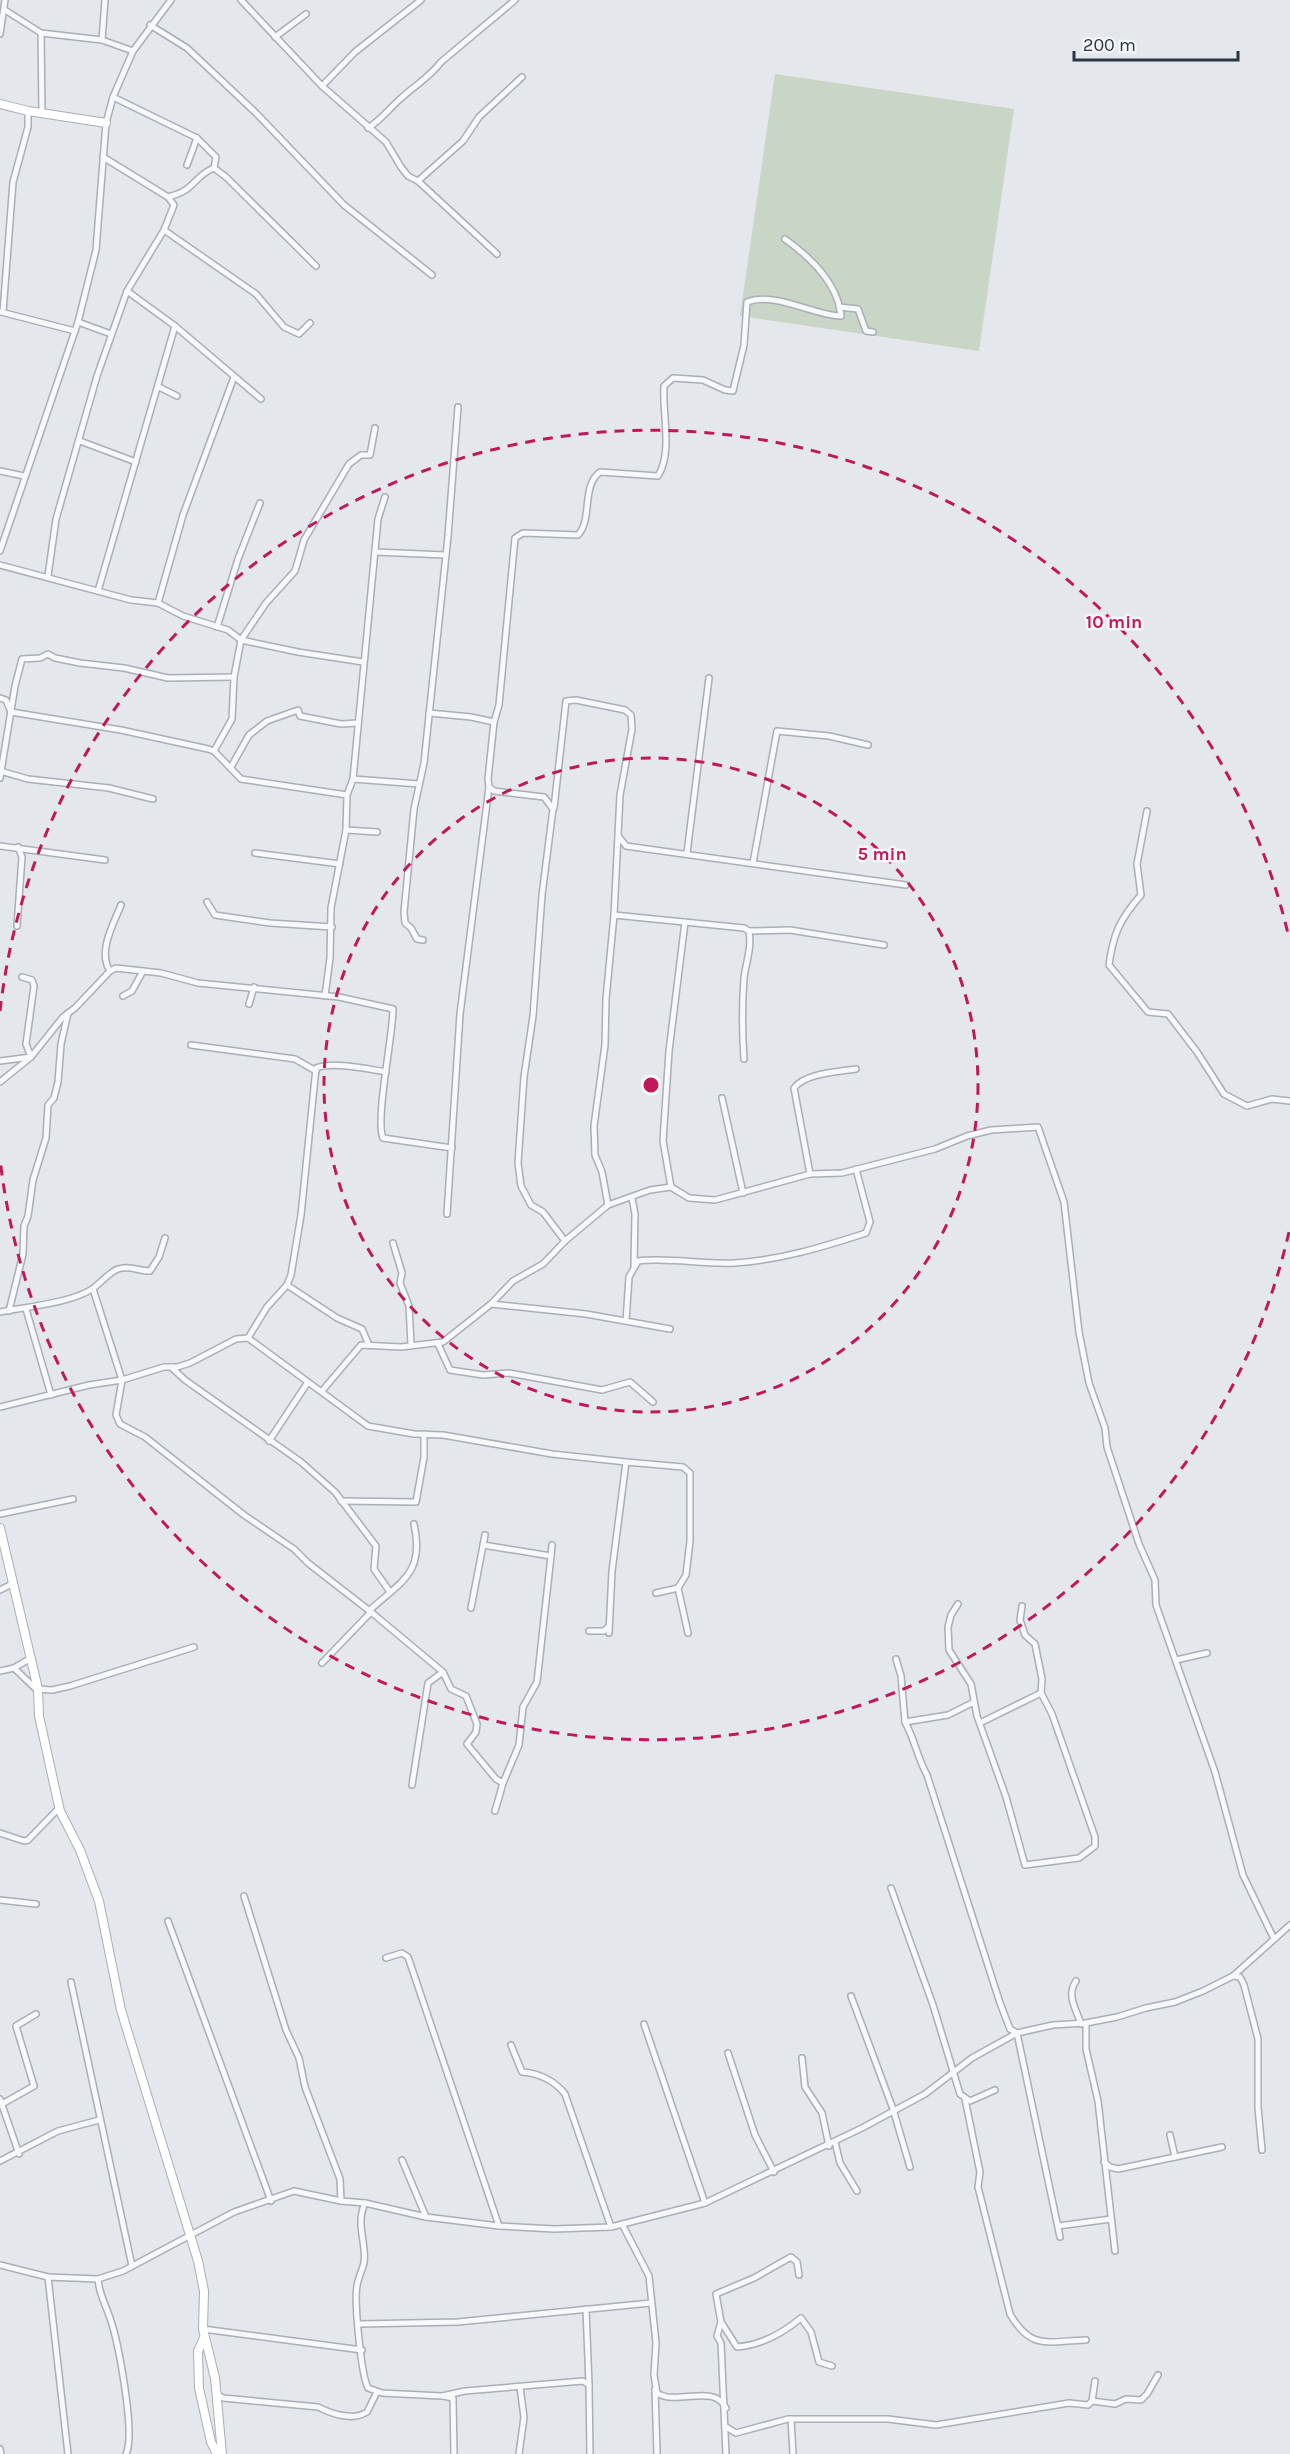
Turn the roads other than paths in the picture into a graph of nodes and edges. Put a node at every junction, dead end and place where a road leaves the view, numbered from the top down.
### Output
1 (4, 0) edge
2 (105, 0) edge
3 (171, 0) edge
4 (241, 0) edge
5 (421, 0) edge
6 (515, 0) edge
7 (5, 10) junction
8 (306, 14) dead end
9 (0, 16) edge
10 (150, 25) junction
11 (41, 33) junction
12 (0, 34) edge
13 (275, 37) junction
14 (102, 40) junction
15 (133, 51) junction
16 (522, 77) dead end
17 (322, 86) junction
18 (113, 98) junction
19 (0, 104) edge
20 (28, 111) junction
21 (42, 113) junction
22 (106, 123) junction
23 (368, 128) junction
24 (197, 138) junction
25 (103, 157) junction
26 (187, 165) dead end
27 (214, 168) junction
28 (418, 181) junction
29 (168, 197) junction
30 (164, 230) junction
31 (785, 239) dead end
32 (497, 254) dead end
33 (316, 266) dead end
34 (432, 275) dead end
35 (127, 291) junction
36 (839, 307) junction
37 (2, 312) edge
38 (78, 322) junction
39 (310, 323) dead end
40 (175, 326) junction
41 (75, 331) junction
42 (873, 332) dead end
43 (111, 334) junction
44 (234, 377) junction
45 (159, 387) junction
46 (177, 396) dead end
47 (261, 399) dead end
48 (458, 407) dead end
49 (375, 428) dead end
50 (80, 441) junction
51 (136, 462) junction
52 (0, 471) edge
53 (24, 476) junction
54 (385, 497) dead end
55 (260, 503) dead end
56 (0, 551) edge
57 (375, 552) junction
58 (445, 555) junction
59 (0, 565) edge
60 (48, 576) junction
61 (98, 591) junction
62 (158, 603) junction
63 (217, 627) junction
64 (241, 640) junction
65 (363, 662) junction
66 (234, 677) junction
67 (709, 678) dead end
68 (187, 679) junction
69 (187, 688) dead end
70 (0, 698) edge
71 (10, 712) junction
72 (429, 713) junction
73 (494, 722) junction
74 (358, 723) junction
75 (868, 745) dead end
76 (214, 751) junction
77 (231, 767) junction
78 (0, 773) edge
79 (353, 779) junction
80 (419, 784) junction
81 (489, 787) junction
82 (347, 795) junction
83 (153, 800) dead end
84 (553, 809) junction
85 (1147, 811) dead end
86 (346, 830) junction
87 (376, 832) dead end
88 (619, 837) junction
89 (0, 846) edge
90 (18, 847) junction
91 (255, 853) dead end
92 (687, 853) junction
93 (105, 860) dead end
94 (753, 863) junction
95 (340, 864) junction
96 (906, 885) dead end
97 (207, 902) dead end
98 (121, 905) dead end
99 (614, 915) junction
100 (685, 922) junction
101 (16, 926) dead end
102 (332, 927) junction
103 (749, 931) junction
104 (423, 940) dead end
105 (884, 945) dead end
106 (110, 971) junction
107 (143, 971) junction
108 (22, 977) dead end
109 (254, 987) junction
110 (123, 996) dead end
111 (325, 996) junction
112 (249, 1004) dead end
113 (68, 1013) junction
114 (191, 1045) dead end
115 (31, 1057) junction
116 (744, 1059) dead end
117 (0, 1061) edge
118 (856, 1069) dead end
119 (316, 1071) junction
120 (386, 1072) junction
121 (0, 1082) edge
122 (722, 1098) dead end
123 (1290, 1101) edge
124 (452, 1148) junction
125 (856, 1169) junction
126 (810, 1174) junction
127 (671, 1187) junction
128 (743, 1193) junction
129 (632, 1198) junction
130 (608, 1205) junction
131 (447, 1214) dead end
132 (165, 1238) dead end
133 (566, 1241) junction
134 (393, 1243) dead end
135 (634, 1265) junction
136 (287, 1285) junction
137 (93, 1289) junction
138 (491, 1304) junction
139 (26, 1308) junction
140 (9, 1311) junction
141 (0, 1312) edge
142 (626, 1321) junction
143 (669, 1329) dead end
144 (248, 1338) junction
145 (411, 1344) junction
146 (438, 1344) junction
147 (369, 1345) junction
148 (171, 1367) junction
149 (122, 1380) junction
150 (309, 1382) junction
151 (322, 1391) junction
152 (51, 1395) junction
153 (653, 1402) dead end
154 (0, 1407) edge
155 (424, 1434) junction
156 (269, 1441) junction
157 (626, 1462) junction
158 (73, 1499) dead end
159 (341, 1501) junction
160 (0, 1514) edge
161 (414, 1524) dead end
162 (0, 1528) edge
163 (485, 1535) dead end
164 (483, 1545) junction
165 (552, 1545) dead end
166 (551, 1556) junction
167 (14, 1583) junction
168 (678, 1588) junction
169 (0, 1590) edge
170 (390, 1592) junction
171 (656, 1593) dead end
172 (958, 1604) dead end
173 (1022, 1606) dead end
174 (471, 1608) dead end
175 (370, 1611) junction
176 (589, 1631) dead end
177 (688, 1633) dead end
178 (194, 1647) dead end
179 (1207, 1653) dead end
180 (31, 1658) junction
181 (896, 1659) dead end
182 (1176, 1660) junction
183 (322, 1663) dead end
184 (14, 1668) junction
185 (0, 1671) edge
186 (443, 1672) junction
187 (38, 1690) junction
188 (1041, 1693) junction
189 (974, 1702) junction
190 (905, 1722) junction
191 (980, 1723) junction
192 (503, 1783) junction
193 (412, 1785) dead end
194 (59, 1808) junction
195 (495, 1811) dead end
196 (0, 1833) edge
197 (891, 1888) dead end
198 (244, 1896) dead end
199 (0, 1900) edge
200 (36, 1904) dead end
201 (168, 1921) dead end
202 (1290, 1925) edge
203 (1274, 1939) junction
204 (386, 1958) dead end
205 (1233, 1976) junction
206 (1076, 1981) dead end
207 (71, 1982) dead end
208 (851, 1996) dead end
209 (36, 2014) dead end
210 (644, 2024) dead end
211 (1083, 2024) junction
212 (1017, 2033) junction
213 (511, 2045) dead end
214 (728, 2053) dead end
215 (802, 2058) dead end
216 (954, 2071) junction
217 (994, 2090) dead end
218 (965, 2099) junction
219 (1, 2102) edge
220 (893, 2109) junction
221 (99, 2120) junction
222 (1170, 2134) dead end
223 (832, 2144) junction
224 (1222, 2147) dead end
225 (1262, 2150) dead end
226 (19, 2154) junction
227 (1175, 2157) junction
228 (402, 2160) dead end
229 (0, 2162) edge
230 (1104, 2162) junction
231 (910, 2167) dead end
232 (774, 2172) junction
233 (857, 2191) dead end
234 (271, 2201) junction
235 (340, 2201) junction
236 (365, 2203) junction
237 (705, 2203) junction
238 (426, 2217) junction
239 (1111, 2219) junction
240 (622, 2224) junction
241 (499, 2226) junction
242 (1058, 2226) junction
243 (611, 2227) junction
244 (1060, 2237) dead end
245 (189, 2238) junction
246 (1115, 2251) dead end
247 (0, 2265) edge
248 (132, 2266) junction
249 (799, 2275) dead end
250 (48, 2277) junction
251 (99, 2279) junction
252 (651, 2303) junction
253 (586, 2309) junction
254 (721, 2322) junction
255 (359, 2324) junction
256 (204, 2334) junction
257 (1086, 2340) dead end
258 (362, 2350) junction
259 (832, 2366) dead end
260 (1158, 2375) dead end
261 (1095, 2381) dead end
262 (589, 2385) junction
263 (520, 2387) junction
264 (654, 2388) junction
265 (377, 2392) junction
266 (442, 2396) junction
267 (219, 2398) junction
268 (1092, 2401) junction
269 (726, 2408) junction
270 (791, 2419) junction
271 (726, 2427) junction
272 (0, 2449) edge
273 (1, 2454) edge
274 (68, 2454) edge
275 (126, 2454) edge
276 (217, 2454) edge
277 (222, 2454) edge
278 (454, 2454) edge
279 (519, 2454) edge
280 (590, 2454) edge
281 (657, 2454) edge
282 (726, 2454) edge
283 (793, 2454) edge

1 - 7 street
2 - 14 street
3 - 10 street
4 - 13 street
5 - 17 street
6 - 23 street
7 - 9 street
7 - 11 street
7 - 12 street
8 - 13 street
10 - 15 street
10 - 34 street
11 - 14 street
11 - 21 street
13 - 17 street
14 - 15 street
15 - 18 street
16 - 28 street
17 - 23 street
18 - 22 street
18 - 24 street
19 - 20 street
20 - 21 street
20 - 37 street
21 - 22 street
22 - 25 street
23 - 28 street
24 - 26 street
24 - 27 street
25 - 29 street
25 - 38 street
27 - 29 street
27 - 33 street
28 - 32 street
29 - 30 street
30 - 35 street
30 - 39 street
31 - 36 street
35 - 40 street
35 - 43 street
36 - 42 street
36 - 73 street
37 - 41 street
38 - 41 street
38 - 43 street
40 - 44 street
40 - 45 street
41 - 53 street
43 - 50 street
44 - 47 street
44 - 62 street
45 - 46 street
45 - 51 street
48 - 58 street
49 - 64 street
50 - 51 street
50 - 60 street
51 - 61 street
52 - 53 street
53 - 56 street
54 - 57 street
55 - 63 street
57 - 58 street
57 - 65 street
58 - 72 street
59 - 60 street
60 - 61 street
61 - 62 street
62 - 63 street
63 - 64 street
64 - 65 street
64 - 66 street
65 - 74 street
66 - 68 street
66 - 76 street
67 - 92 street
68 - 69 street
68 - 71 street
70 - 71 street
71 - 76 street
71 - 78 street
72 - 73 street
72 - 80 street
73 - 81 street
74 - 77 street
74 - 79 street
75 - 94 street
76 - 77 street
77 - 82 street
78 - 83 street
79 - 80 street
79 - 82 street
80 - 104 street
81 - 84 street
81 - 124 street
82 - 86 street
84 - 88 street
84 - 133 street
85 - 123 street
86 - 87 street
86 - 95 street
88 - 92 street
88 - 99 street
89 - 90 street
90 - 93 street
90 - 101 street
91 - 95 street
92 - 94 street
94 - 96 street
95 - 102 street
97 - 102 street
98 - 106 street
99 - 100 street
99 - 130 street
100 - 103 street
100 - 127 street
102 - 111 street
103 - 105 street
103 - 116 street
106 - 107 street
106 - 113 street
107 - 109 street
107 - 110 street
108 - 115 street
109 - 111 street
109 - 112 street
111 - 120 street
113 - 115 street
113 - 140 street
114 - 119 street
115 - 117 street
115 - 121 street
118 - 126 street
119 - 120 street
119 - 136 street
120 - 124 street
122 - 128 street
124 - 131 street
125 - 126 street
125 - 135 street
125 - 182 street
126 - 128 street
127 - 128 street
127 - 129 street
129 - 130 street
129 - 135 street
130 - 133 street
132 - 137 street
133 - 138 street
134 - 145 street
135 - 142 street
136 - 144 street
136 - 147 street
137 - 139 street
137 - 149 street
138 - 142 street
138 - 146 street
139 - 140 street
139 - 152 street
140 - 141 street
142 - 143 street
144 - 148 street
144 - 150 street
145 - 146 street
145 - 147 street
146 - 153 street
147 - 151 street
148 - 149 street
148 - 156 street
149 - 152 street
149 - 175 street
150 - 151 street
150 - 156 street
151 - 155 street
152 - 154 street
155 - 157 street
155 - 159 street
156 - 159 street
157 - 168 street
157 - 176 street
158 - 160 street
159 - 170 street
161 - 170 street
162 - 167 street
163 - 164 street
164 - 166 street
164 - 174 street
165 - 166 street
166 - 192 street
167 - 169 street
167 - 180 street
168 - 171 street
168 - 177 street
170 - 175 street
172 - 189 street
173 - 188 street
175 - 183 street
175 - 186 street
178 - 187 street
179 - 182 street
180 - 184 street
180 - 187 street
181 - 190 street
182 - 203 street
184 - 185 street
184 - 187 street
186 - 192 street
186 - 193 street
187 - 194 street
188 - 191 street
188 - 191 street
189 - 190 street
189 - 191 street
190 - 212 street
192 - 195 street
194 - 196 street
194 - 245 street
197 - 216 street
198 - 235 street
199 - 200 street
201 - 234 street
202 - 203 street
203 - 205 street
204 - 241 street
205 - 211 street
205 - 225 street
206 - 211 street
207 - 221 street
208 - 220 street
209 - 219 street
210 - 237 street
211 - 212 street
211 - 230 street
212 - 216 street
212 - 242 street
213 - 243 street
214 - 232 street
215 - 223 street
216 - 218 street
216 - 220 street
217 - 218 street
218 - 257 street
219 - 226 street
220 - 223 street
220 - 231 street
221 - 226 street
221 - 248 street
222 - 227 street
223 - 232 street
223 - 233 street
224 - 227 street
226 - 229 street
227 - 230 street
228 - 238 street
230 - 239 street
232 - 237 street
234 - 235 street
234 - 245 street
235 - 236 street
236 - 238 street
236 - 255 street
237 - 240 street
238 - 241 street
239 - 242 street
239 - 246 street
240 - 243 street
240 - 252 street
241 - 243 street
242 - 244 street
245 - 248 street
245 - 256 street
247 - 250 street
248 - 251 street
249 - 254 street
250 - 251 street
250 - 274 street
251 - 275 street
252 - 253 street
252 - 264 street
253 - 255 street
253 - 262 street
254 - 259 street
254 - 269 street
255 - 258 street
256 - 258 street
256 - 267 street
256 - 276 street
258 - 265 street
260 - 268 street
261 - 268 street
262 - 263 street
262 - 280 street
263 - 266 street
263 - 279 street
264 - 269 street
264 - 281 street
265 - 266 street
265 - 267 street
266 - 278 street
267 - 277 street
268 - 270 street
269 - 271 street
270 - 271 street
270 - 283 street
271 - 282 street
272 - 273 street

